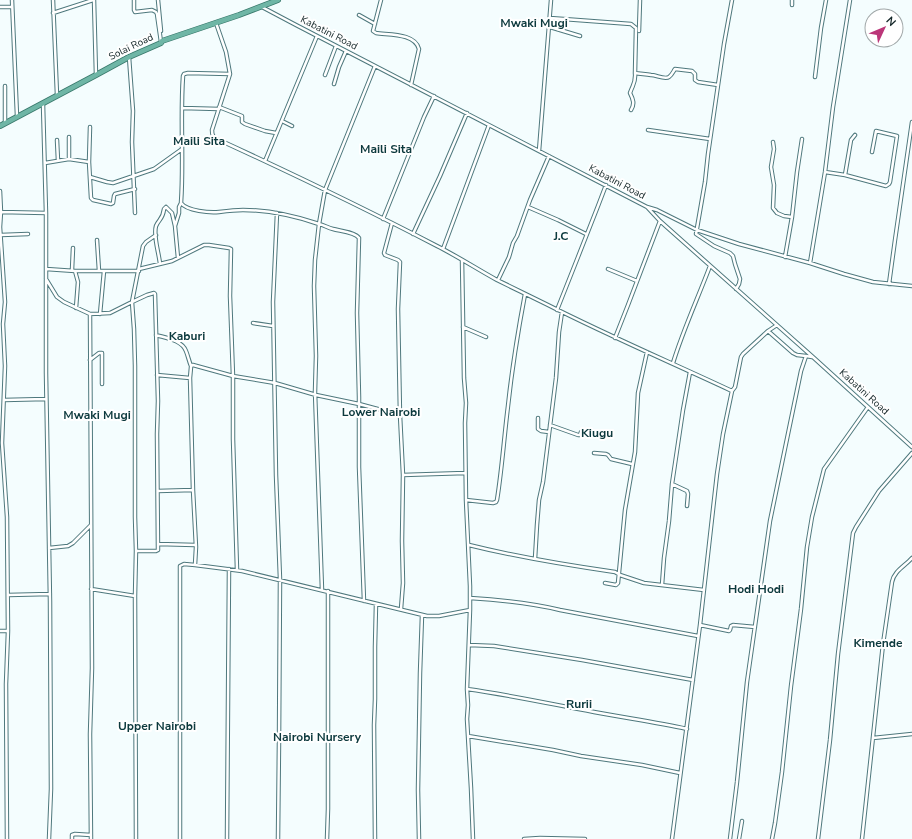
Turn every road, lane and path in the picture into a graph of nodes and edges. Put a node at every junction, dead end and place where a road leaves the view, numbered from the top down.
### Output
1 (12, 0) edge
2 (53, 0) edge
3 (93, 0) edge
4 (134, 0) edge
5 (158, 0) edge
6 (278, 0) edge
7 (381, 0) edge
8 (551, 0) edge
9 (640, 0) edge
10 (732, 0) edge
11 (792, 0) edge
12 (826, 0) edge
13 (850, 0) edge
14 (792, 5) dead end
15 (261, 6) junction
16 (0, 7) edge
17 (12, 7) junction
18 (53, 13) junction
19 (358, 15) dead end
20 (550, 18) junction
21 (216, 23) junction
22 (375, 24) junction
23 (550, 27) junction
24 (639, 31) dead end
25 (317, 36) junction
26 (580, 36) dead end
27 (162, 42) junction
28 (336, 46) junction
29 (346, 51) junction
30 (129, 57) junction
31 (375, 66) junction
32 (635, 73) junction
33 (230, 74) junction
34 (96, 75) junction
35 (325, 75) dead end
36 (815, 77) dead end
37 (334, 84) dead end
38 (411, 85) junction
39 (718, 85) junction
40 (5, 86) dead end
41 (57, 95) junction
42 (434, 96) junction
43 (43, 103) junction
44 (182, 108) junction
45 (219, 108) junction
46 (631, 110) dead end
47 (467, 113) junction
48 (17, 116) junction
49 (282, 121) junction
50 (912, 122) edge
51 (6, 123) junction
52 (489, 125) junction
53 (0, 126) edge
54 (90, 126) dead end
55 (292, 126) dead end
56 (648, 130) dead end
57 (276, 133) junction
58 (855, 135) dead end
59 (69, 137) dead end
60 (710, 138) junction
61 (802, 139) dead end
62 (57, 140) dead end
63 (773, 142) dead end
64 (182, 149) junction
65 (539, 151) junction
66 (872, 152) dead end
67 (549, 156) junction
68 (69, 159) junction
69 (58, 161) junction
70 (264, 161) junction
71 (89, 162) junction
72 (45, 163) junction
73 (825, 172) junction
74 (845, 175) junction
75 (134, 176) junction
76 (90, 177) junction
77 (606, 185) junction
78 (135, 189) junction
79 (325, 190) junction
80 (0, 191) edge
81 (181, 203) junction
82 (528, 207) junction
83 (647, 207) junction
84 (1, 212) edge
85 (46, 213) junction
86 (135, 213) dead end
87 (277, 214) junction
88 (792, 217) junction
89 (383, 219) junction
90 (176, 220) junction
91 (660, 221) junction
92 (392, 223) junction
93 (319, 224) junction
94 (0, 228) edge
95 (696, 230) junction
96 (28, 234) dead end
97 (413, 234) junction
98 (586, 234) junction
99 (156, 235) junction
100 (1, 236) junction
101 (97, 240) dead end
102 (72, 248) dead end
103 (442, 249) junction
104 (785, 257) junction
105 (178, 258) junction
106 (462, 260) junction
107 (810, 263) junction
108 (160, 264) junction
109 (710, 266) junction
110 (608, 268) dead end
111 (46, 269) junction
112 (139, 270) junction
113 (74, 271) junction
114 (99, 271) junction
115 (104, 271) junction
116 (46, 279) junction
117 (498, 280) junction
118 (637, 281) junction
119 (890, 284) junction
120 (912, 286) edge
121 (0, 288) edge
122 (4, 288) junction
123 (736, 289) junction
124 (525, 294) junction
125 (132, 302) junction
126 (76, 308) junction
127 (557, 310) junction
128 (562, 312) junction
129 (90, 314) junction
130 (100, 314) junction
131 (253, 323) dead end
132 (777, 325) junction
133 (273, 326) junction
134 (463, 327) junction
135 (768, 331) junction
136 (156, 335) junction
137 (486, 337) dead end
138 (615, 338) junction
139 (648, 352) junction
140 (806, 356) junction
141 (814, 358) junction
142 (90, 361) junction
143 (673, 363) junction
144 (191, 366) junction
145 (690, 372) junction
146 (157, 375) junction
147 (233, 376) junction
148 (190, 378) junction
149 (275, 383) junction
150 (102, 384) dead end
151 (732, 391) junction
152 (316, 395) junction
153 (46, 399) junction
154 (4, 400) junction
155 (359, 404) junction
156 (868, 407) junction
157 (400, 415) junction
158 (538, 418) dead end
159 (550, 425) junction
160 (549, 432) junction
161 (581, 432) dead end
162 (912, 447) edge
163 (594, 453) dead end
164 (912, 454) edge
165 (632, 464) junction
166 (465, 473) junction
167 (403, 475) junction
168 (672, 484) junction
169 (193, 490) junction
170 (158, 491) junction
171 (0, 497) edge
172 (5, 498) junction
173 (466, 500) junction
174 (687, 506) dead end
175 (91, 525) junction
176 (158, 544) junction
177 (196, 545) junction
178 (469, 545) junction
179 (49, 548) junction
180 (136, 551) junction
181 (912, 558) edge
182 (535, 559) junction
183 (195, 565) junction
184 (229, 569) junction
185 (237, 570) junction
186 (618, 574) junction
187 (280, 579) junction
188 (605, 583) dead end
189 (662, 585) junction
190 (91, 589) junction
191 (322, 590) junction
192 (704, 590) junction
193 (328, 591) junction
194 (50, 594) junction
195 (8, 595) junction
196 (135, 596) junction
197 (470, 598) junction
198 (364, 601) junction
199 (376, 604) junction
200 (401, 609) junction
201 (470, 610) junction
202 (422, 615) junction
203 (700, 625) junction
204 (755, 627) junction
205 (0, 631) edge
206 (8, 631) junction
207 (698, 636) junction
208 (469, 645) junction
209 (693, 680) junction
210 (467, 689) junction
211 (687, 729) junction
212 (912, 734) edge
213 (468, 736) junction
214 (873, 738) junction
215 (680, 774) junction
216 (742, 821) dead end
217 (91, 834) junction
218 (7, 839) edge
219 (50, 839) edge
220 (72, 839) edge
221 (91, 839) edge
222 (136, 839) edge
223 (180, 839) edge
224 (227, 839) edge
225 (278, 839) edge
226 (327, 839) edge
227 (375, 839) edge
228 (419, 839) edge
229 (473, 839) edge
230 (524, 839) edge
231 (540, 839) edge
232 (585, 839) edge
233 (672, 839) edge
234 (730, 839) edge
235 (739, 839) edge
236 (772, 839) edge
237 (818, 839) edge
238 (862, 839) edge

1 - 17 street
2 - 18 street
3 - 18 street
3 - 34 street
4 - 27 street
5 - 27 street
6 - 15 highway, Solai Road
7 - 22 street
8 - 20 street
9 - 24 street
10 - 39 street
11 - 14 street
12 - 36 street
13 - 73 street
15 - 21 highway, Solai Road
15 - 25 street, Kabatini Road
16 - 17 street
17 - 48 street
18 - 41 street
19 - 22 street
20 - 23 street
20 - 32 street
21 - 27 highway, Solai Road
21 - 33 street
22 - 38 street
23 - 26 street
23 - 65 street
25 - 28 street, Kabatini Road
25 - 49 street
27 - 30 highway, Solai Road
28 - 29 street, Kabatini Road
28 - 35 street
29 - 31 street, Kabatini Road
29 - 37 street
30 - 34 highway, Solai Road
30 - 75 street
31 - 38 street, Kabatini Road
31 - 79 street
32 - 39 street
32 - 46 street
33 - 44 street
33 - 45 street
34 - 41 highway, Solai Road
38 - 42 street, Kabatini Road
39 - 60 street
40 - 51 street
41 - 43 highway, Solai Road
42 - 47 street, Kabatini Road
42 - 89 street
43 - 48 highway, Solai Road
43 - 72 street
44 - 45 street
44 - 64 street
45 - 57 street
45 - 70 street
47 - 52 street, Kabatini Road
47 - 97 street
48 - 51 highway, Solai Road
49 - 55 street
49 - 57 street
50 - 119 street
51 - 53 highway, Solai Road
52 - 65 street, Kabatini Road
52 - 103 street
54 - 71 street
56 - 60 street
57 - 70 street
58 - 74 street
59 - 68 street
60 - 95 street
61 - 88 street
62 - 69 street
63 - 88 street
64 - 75 street
64 - 81 street
65 - 67 street, Kabatini Road
66 - 74 street
67 - 77 street, Kabatini Road
67 - 82 street
68 - 69 street
68 - 71 street
69 - 72 street
70 - 79 street
71 - 76 street
72 - 85 street
73 - 74 street
73 - 107 street
75 - 76 street
75 - 78 street
76 - 78 street
77 - 83 street, Kabatini Road
77 - 98 street
78 - 86 street
79 - 89 street
79 - 93 street
80 - 84 street
81 - 87 street
81 - 90 street
82 - 98 street
82 - 117 street
83 - 91 street, Kabatini Road
83 - 95 street
84 - 85 street
84 - 94 street
85 - 111 street
87 - 93 street
87 - 133 street
88 - 104 street
89 - 92 street
90 - 99 street
90 - 105 street
91 - 109 street, Kabatini Road
91 - 118 street
92 - 97 street
92 - 157 street
93 - 152 street
93 - 155 street
94 - 100 street
95 - 104 street
95 - 123 street
96 - 100 street
97 - 103 street
98 - 127 street
99 - 108 street
99 - 112 street
100 - 122 street
101 - 114 street
102 - 113 street
103 - 106 street
104 - 107 street
105 - 108 street
105 - 147 street
106 - 117 street
106 - 134 street
107 - 119 street
108 - 112 street
109 - 123 street, Kabatini Road
109 - 143 street
110 - 118 street
111 - 113 street
111 - 116 street
112 - 115 street
112 - 125 street
113 - 114 street
113 - 126 street
114 - 115 street
115 - 130 street
116 - 126 street
116 - 153 street
117 - 124 street
118 - 138 street
119 - 120 street
121 - 122 street
122 - 154 street
123 - 132 street, Kabatini Road
124 - 127 street
124 - 173 street
125 - 130 street
125 - 136 street
125 - 180 street
126 - 129 street
127 - 128 street
128 - 138 street
128 - 159 street
129 - 130 street
129 - 142 street
131 - 133 street
132 - 135 street
132 - 141 street, Kabatini Road
133 - 149 street
134 - 137 street
134 - 166 street
135 - 140 street
135 - 151 street
136 - 144 street
136 - 146 street
138 - 139 street
139 - 143 street
139 - 165 street
140 - 141 street
140 - 204 street
141 - 156 street, Kabatini Road
142 - 150 street
142 - 175 street
143 - 145 street
144 - 147 street
144 - 148 street
145 - 151 street
145 - 168 street
146 - 148 street
146 - 170 street
147 - 149 street
147 - 185 street
148 - 169 street
149 - 152 street
149 - 187 street
151 - 192 street
152 - 155 street
152 - 191 street
153 - 154 street
153 - 179 street
154 - 172 street
155 - 157 street
155 - 198 street
156 - 162 street, Kabatini Road
156 - 236 street
157 - 167 street
158 - 160 street
159 - 160 street
159 - 161 street
160 - 182 street
163 - 165 street
164 - 237 street
165 - 186 street
166 - 167 street
166 - 173 street
167 - 200 street
168 - 174 street
168 - 189 street
169 - 170 street
169 - 177 street
170 - 176 street
171 - 172 street
172 - 195 street
173 - 178 street
175 - 179 street
175 - 190 street
176 - 177 street
176 - 180 street
177 - 183 street
178 - 182 street
178 - 197 street
179 - 194 street
180 - 196 street
181 - 214 street
182 - 186 street
183 - 184 street
183 - 223 street
184 - 185 street
184 - 224 street
185 - 187 street
186 - 188 street
186 - 189 street
187 - 191 street
187 - 225 street
189 - 192 street
190 - 196 street
190 - 217 street
191 - 193 street
192 - 203 street
193 - 198 street
193 - 226 street
194 - 195 street
194 - 219 street
195 - 206 street
196 - 222 street
197 - 201 street
197 - 207 street
198 - 199 street
199 - 200 street
199 - 227 street
200 - 202 street
201 - 202 street
201 - 208 street
202 - 228 street
203 - 204 street
203 - 207 street
204 - 234 street
205 - 206 street
206 - 218 street
207 - 209 street
208 - 209 street
208 - 210 street
209 - 211 street
210 - 211 street
210 - 213 street
211 - 215 street
212 - 214 street
213 - 215 street
213 - 229 street
214 - 238 street
215 - 233 street
216 - 235 street
217 - 220 street
217 - 221 street
230 - 231 street
231 - 232 street

